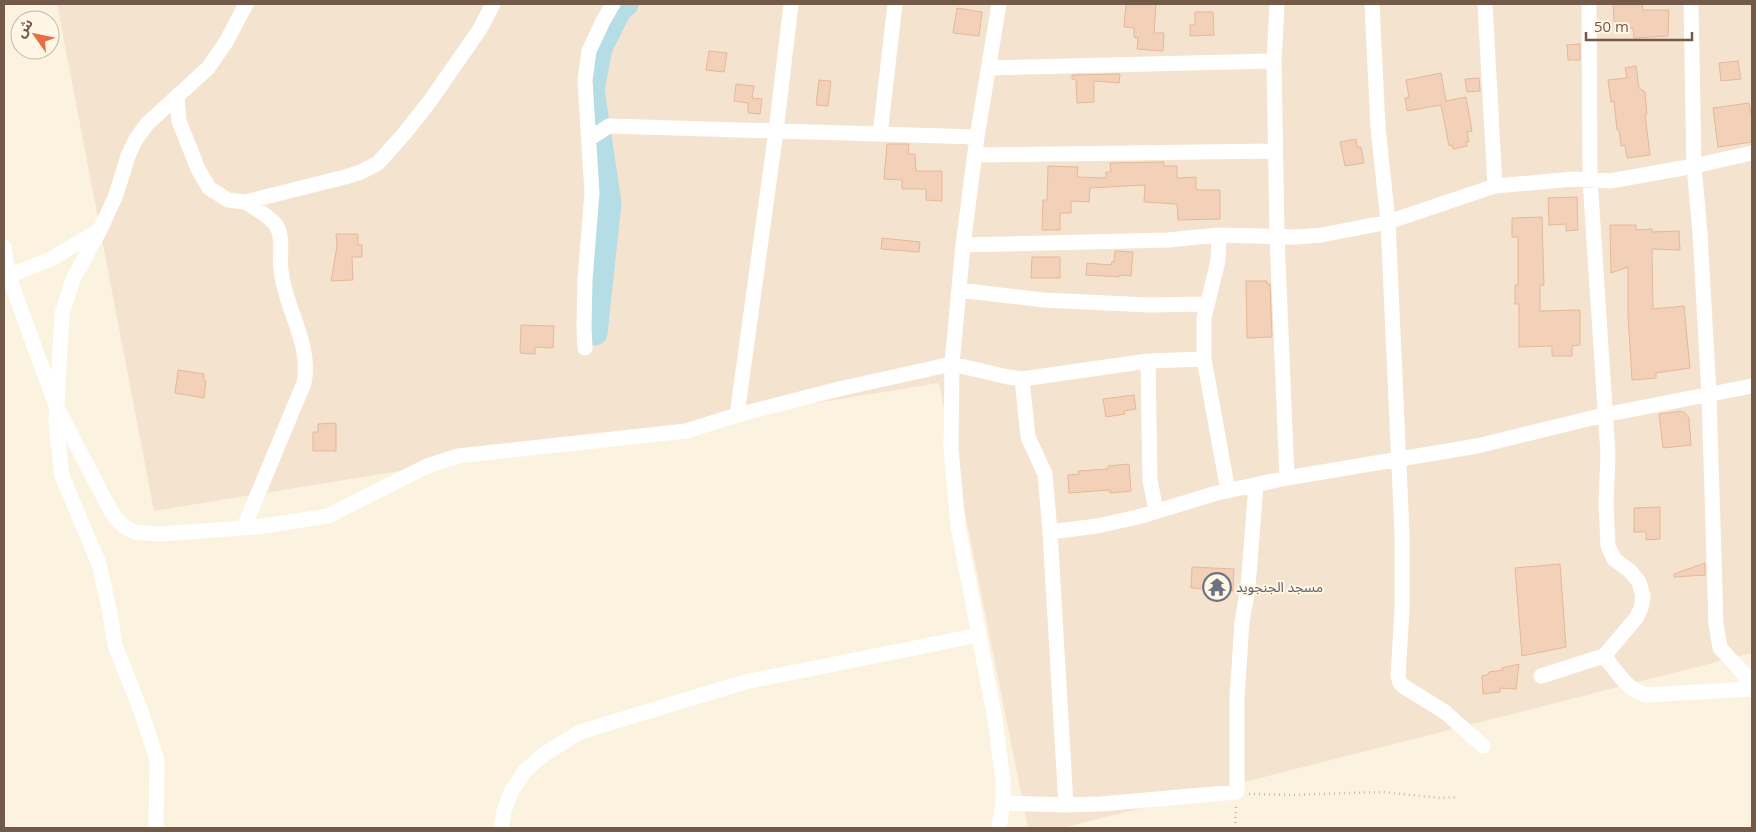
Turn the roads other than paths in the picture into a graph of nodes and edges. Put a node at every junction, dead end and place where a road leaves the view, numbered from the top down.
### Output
1 (246, 4) edge
2 (493, 4) edge
3 (613, 4) edge
4 (791, 4) edge
5 (894, 4) edge
6 (999, 4) edge
7 (1276, 4) edge
8 (1372, 4) edge
9 (1484, 4) edge
10 (1589, 4) edge
11 (1691, 4) edge
12 (1274, 61) junction
13 (989, 68) junction
14 (177, 96) junction
15 (776, 131) junction
16 (880, 134) junction
17 (977, 137) junction
18 (589, 139) junction
19 (1275, 151) junction
20 (1752, 153) edge
21 (976, 155) junction
22 (1694, 166) junction
23 (1590, 180) junction
24 (1494, 186) junction
25 (244, 202) junction
26 (1388, 222) junction
27 (100, 230) junction
28 (1220, 235) junction
29 (1277, 236) junction
30 (964, 245) junction
31 (4, 247) edge
32 (6, 278) edge
33 (959, 290) junction
34 (1207, 304) junction
35 (585, 348) dead end
36 (1204, 359) junction
37 (1148, 361) junction
38 (952, 364) junction
39 (1022, 379) junction
40 (1752, 386) edge
41 (1709, 395) junction
42 (56, 406) junction
43 (737, 415) junction
44 (1604, 415) junction
45 (1398, 459) junction
46 (1287, 478) junction
47 (1256, 485) junction
48 (1228, 491) junction
49 (1156, 511) junction
50 (244, 527) junction
51 (1050, 532) junction
52 (978, 635) junction
53 (1604, 656) junction
54 (1541, 676) dead end
55 (1483, 746) dead end
56 (1003, 803) junction
57 (1066, 805) junction
58 (156, 828) edge
59 (501, 828) edge
60 (999, 828) edge

1 - 14 street
2 - 25 street
3 - 18 street
4 - 15 street
5 - 16 street
6 - 13 street
7 - 12 street
8 - 26 street
9 - 24 street
10 - 23 street
11 - 22 street
12 - 13 street
12 - 19 street
13 - 17 street
14 - 25 street
14 - 27 street
15 - 16 street
15 - 18 street
15 - 43 street
16 - 17 street
17 - 21 street
18 - 35 street
19 - 21 street
19 - 29 street
20 - 22 street
21 - 30 street
22 - 23 street
22 - 41 street
23 - 24 street
23 - 44 street
24 - 26 street
25 - 50 street
26 - 29 street
26 - 45 street
27 - 32 street
27 - 42 street
28 - 29 street
28 - 30 street
28 - 34 street
29 - 46 street
30 - 33 street
31 - 32 street
32 - 42 street
33 - 34 street
33 - 38 street
34 - 36 street
36 - 37 street
36 - 48 street
37 - 39 street
37 - 49 street
38 - 39 street
38 - 43 street
38 - 52 street
39 - 51 street
40 - 41 street
41 - 44 street
41 - 53 street
42 - 50 street
42 - 58 street
43 - 50 street
44 - 45 street
44 - 53 street
45 - 46 street
45 - 55 street
46 - 47 street
47 - 48 street
47 - 57 street
48 - 49 street
49 - 51 street
51 - 57 street
52 - 56 street
52 - 59 street
53 - 54 street
56 - 57 street
56 - 60 street

